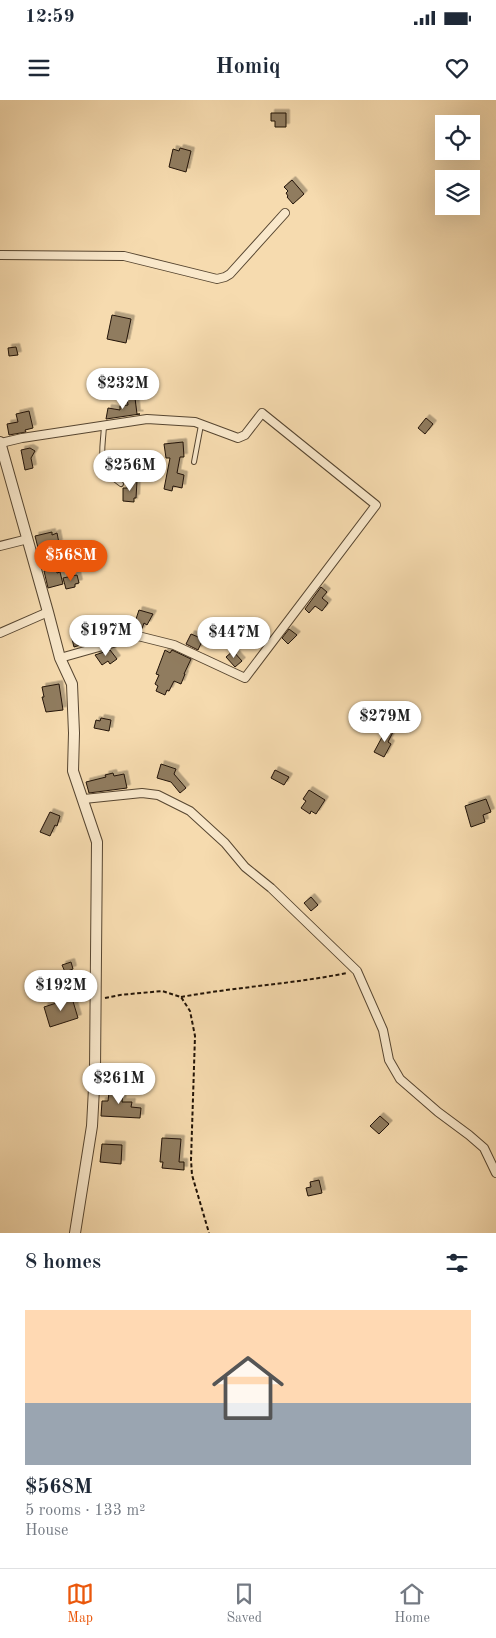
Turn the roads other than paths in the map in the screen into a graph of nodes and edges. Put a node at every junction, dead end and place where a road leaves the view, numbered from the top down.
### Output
1 (285, 213) dead end
2 (0, 255) edge
3 (104, 425) junction
4 (201, 425) junction
5 (1, 442) edge
6 (194, 462) dead end
7 (120, 484) dead end
8 (28, 539) junction
9 (0, 546) edge
10 (48, 612) junction
11 (0, 633) edge
12 (60, 658) junction
13 (84, 799) junction
14 (496, 1173) edge
15 (75, 1233) edge

1 - 2 street
3 - 4 street
3 - 5 street
3 - 7 lane
4 - 6 lane
4 - 12 street
5 - 8 street
8 - 9 street
8 - 10 street
10 - 11 street
10 - 12 street
12 - 13 street
13 - 14 street
13 - 15 street

